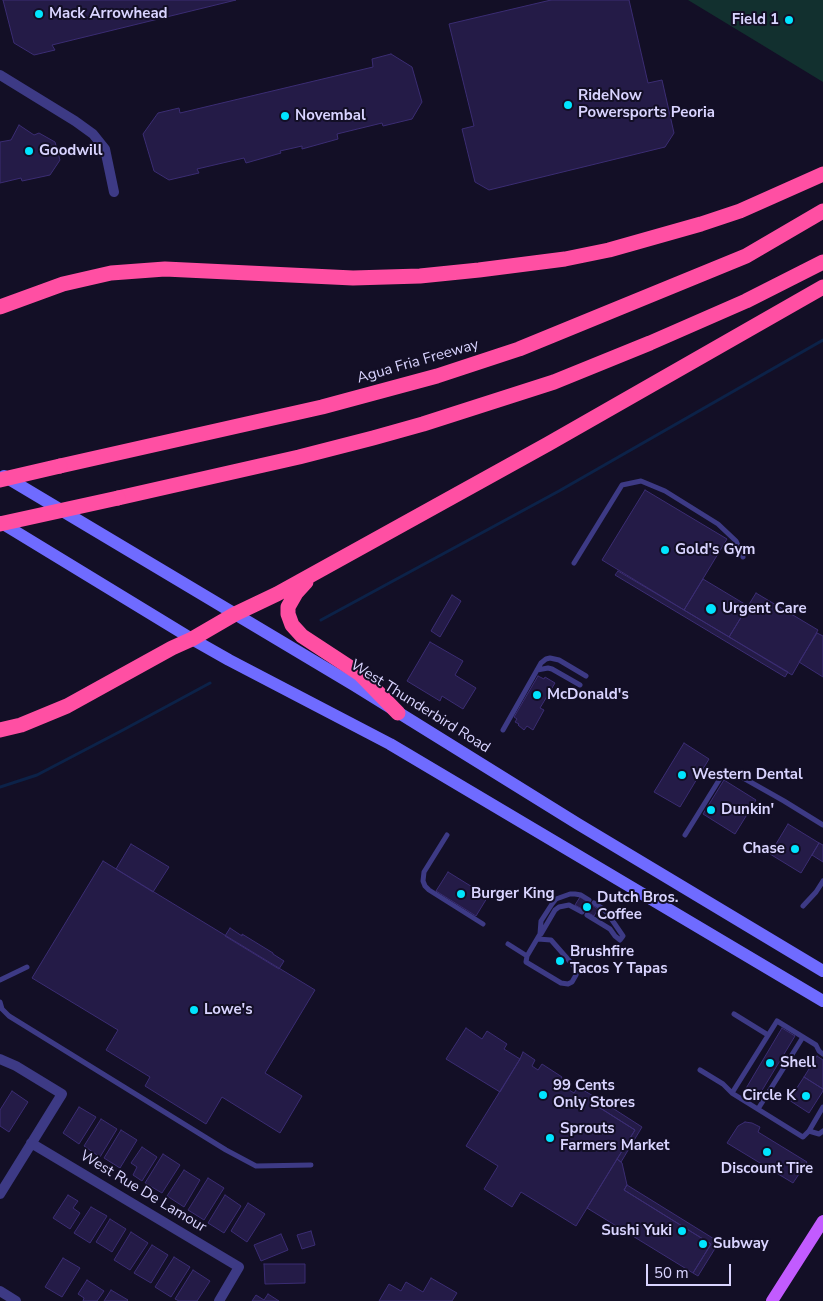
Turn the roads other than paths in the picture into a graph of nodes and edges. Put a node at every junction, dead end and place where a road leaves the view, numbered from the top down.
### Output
1 (0, 75) edge
2 (823, 174) edge
3 (114, 192) dead end
4 (823, 211) edge
5 (823, 262) edge
6 (823, 287) edge
7 (0, 307) edge
8 (0, 473) edge
9 (0, 480) edge
10 (0, 523) edge
11 (742, 557) dead end
12 (574, 563) dead end
13 (313, 574) junction
14 (235, 614) junction
15 (192, 639) junction
16 (537, 670) junction
17 (586, 676) dead end
18 (580, 685) dead end
19 (398, 712) junction
20 (0, 730) edge
21 (503, 730) dead end
22 (823, 825) edge
23 (447, 835) dead end
24 (685, 835) dead end
25 (823, 881) edge
26 (588, 900) dead end
27 (594, 903) dead end
28 (803, 906) dead end
29 (582, 912) dead end
30 (587, 915) dead end
31 (484, 924) dead end
32 (539, 936) junction
33 (508, 944) dead end
34 (527, 956) junction
35 (28, 966) dead end
36 (823, 971) edge
37 (0, 980) edge
38 (823, 1001) edge
39 (0, 1002) edge
40 (734, 1014) dead end
41 (768, 1035) junction
42 (803, 1037) junction
43 (823, 1044) edge
44 (816, 1045) junction
45 (823, 1054) edge
46 (0, 1059) edge
47 (700, 1070) dead end
48 (732, 1093) junction
49 (823, 1107) edge
50 (758, 1109) junction
51 (809, 1131) junction
52 (823, 1131) edge
53 (31, 1143) junction
54 (311, 1165) dead end
55 (0, 1194) edge
56 (823, 1221) edge
57 (0, 1291) edge
58 (16, 1301) edge
59 (219, 1301) edge
60 (772, 1301) edge

1 - 3 street
2 - 7 highway
4 - 9 highway, Agua Fria Freeway, bridge
5 - 10 highway, bridge
6 - 13 highway
8 - 14 main road, West Thunderbird Road
10 - 15 main road
11 - 12 lane
13 - 14 highway
13 - 19 highway
14 - 15 highway
14 - 19 main road, West Thunderbird Road
15 - 20 highway
15 - 38 main road
16 - 17 lane
16 - 18 lane
16 - 21 lane
19 - 36 main road, West Thunderbird Road
22 - 24 lane
23 - 31 lane
25 - 28 lane
26 - 32 lane
27 - 30 lane
29 - 32 lane
32 - 34 lane
32 - 34 lane
33 - 34 lane
35 - 37 lane
39 - 54 lane
40 - 41 lane
41 - 42 lane
41 - 48 lane
42 - 44 lane
42 - 50 lane
43 - 44 lane
44 - 45 lane
46 - 53 street
47 - 48 lane
48 - 50 lane
49 - 51 lane
50 - 51 lane
51 - 52 lane
53 - 55 street
53 - 59 street, West Rue De Lamour
56 - 60 main road
57 - 58 street

